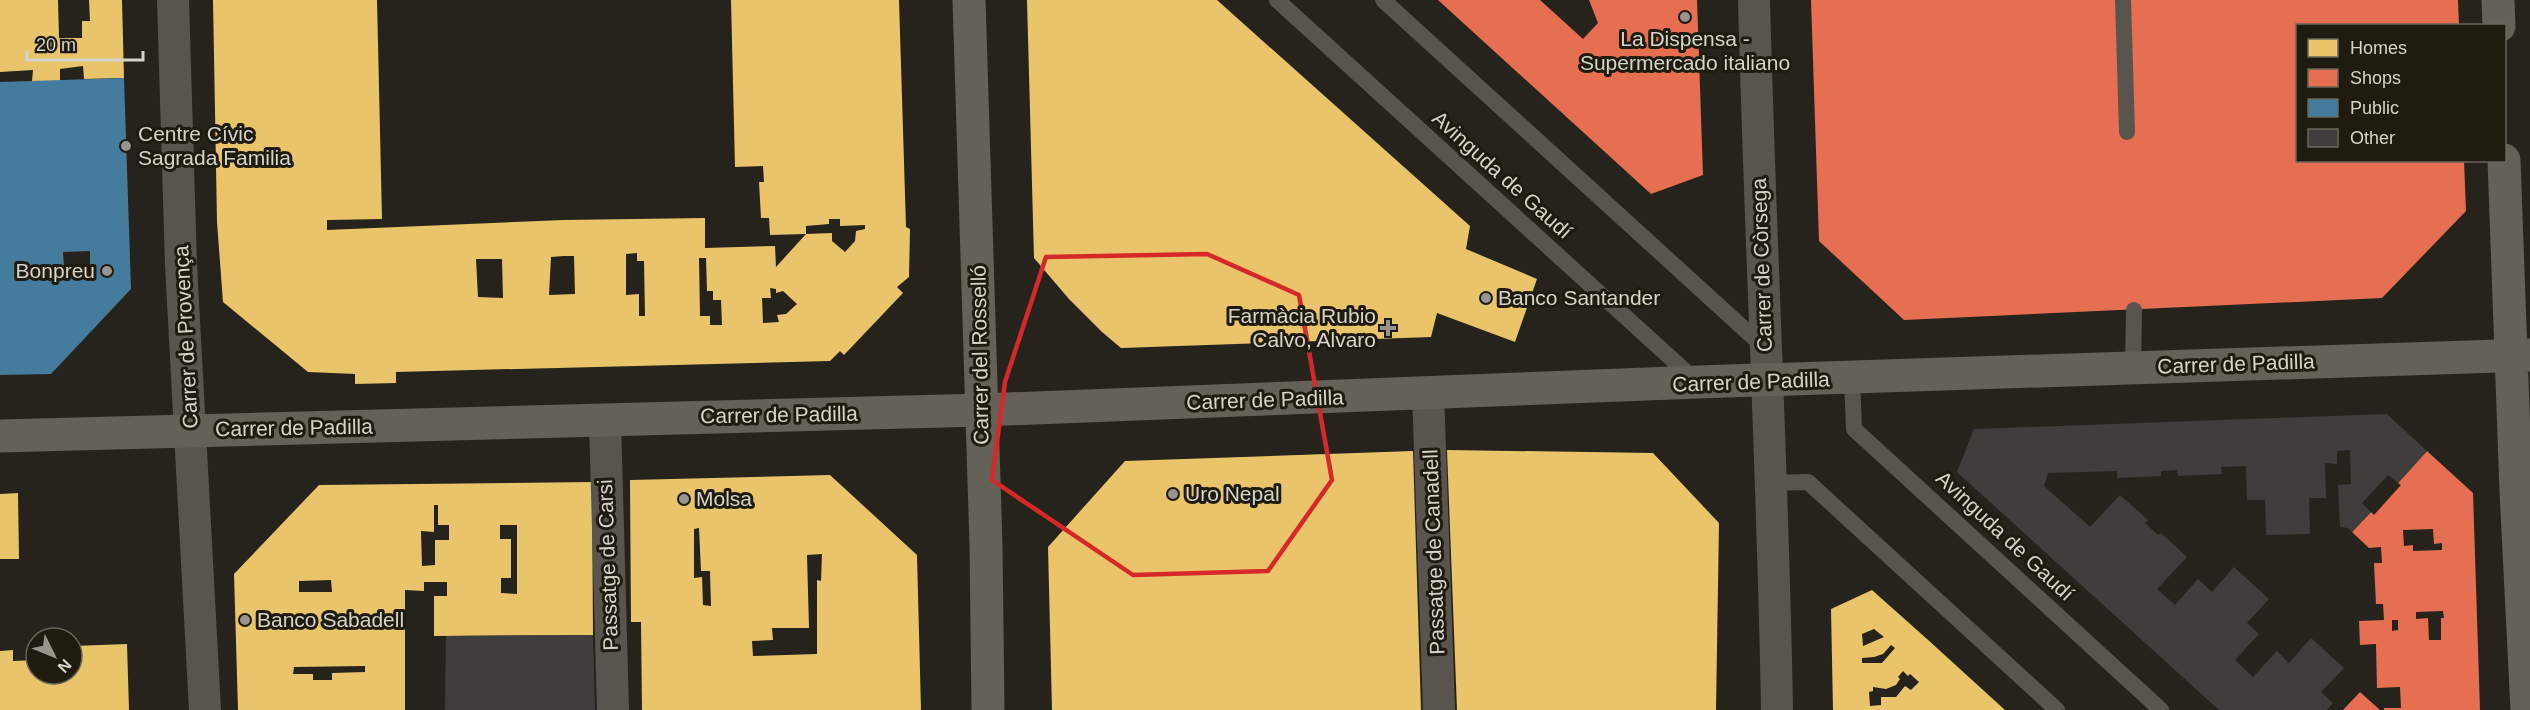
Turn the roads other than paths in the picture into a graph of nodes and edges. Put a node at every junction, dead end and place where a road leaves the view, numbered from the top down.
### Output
1 (173, 0) edge
2 (969, 0) edge
3 (1277, 0) edge
4 (1383, 0) edge
5 (1754, 0) edge
6 (2123, 0) edge
7 (2498, 0) edge
8 (2499, 24) edge
9 (2127, 132) dead end
10 (2504, 162) edge
11 (2134, 310) dead end
12 (1764, 347) junction
13 (2521, 355) edge
14 (2133, 368) junction
15 (1852, 379) junction
16 (1766, 381) junction
17 (1698, 382) junction
18 (1428, 393) junction
19 (982, 410) junction
20 (605, 420) junction
21 (191, 431) junction
22 (0, 436) edge
23 (1770, 483) junction
24 (205, 710) edge
25 (613, 710) edge
26 (988, 710) edge
27 (1439, 710) edge
28 (1777, 710) edge
29 (2057, 710) edge
30 (2161, 710) edge
31 (2527, 710) edge

1 - 21 street, Carrer de Provença
2 - 19 main road, Carrer del Rosselló
3 - 17 lane, Avinguda de Gaudí
4 - 12 lane
5 - 12 street, Carrer de Còrsega
6 - 9 lane
7 - 8 main road
10 - 13 main road
11 - 14 lane
12 - 16 street, Carrer de Còrsega
13 - 14 main road, Carrer de Padilla
13 - 31 main road
14 - 15 main road, Carrer de Padilla
15 - 16 main road, Carrer de Padilla
15 - 30 lane, Avinguda de Gaudí
16 - 17 main road, Carrer de Padilla
16 - 23 street, Carrer de Còrsega
17 - 18 main road, Carrer de Padilla
18 - 19 main road, Carrer de Padilla
18 - 27 street, Passatge de Canadell
19 - 20 main road, Carrer de Padilla
19 - 26 main road, Carrer del Rosselló
20 - 21 main road, Carrer de Padilla
20 - 25 street, Passatge de Carsi
21 - 22 main road, Carrer de Padilla
21 - 24 street, Carrer de Provença
23 - 28 street, Carrer de Còrsega
23 - 29 lane

